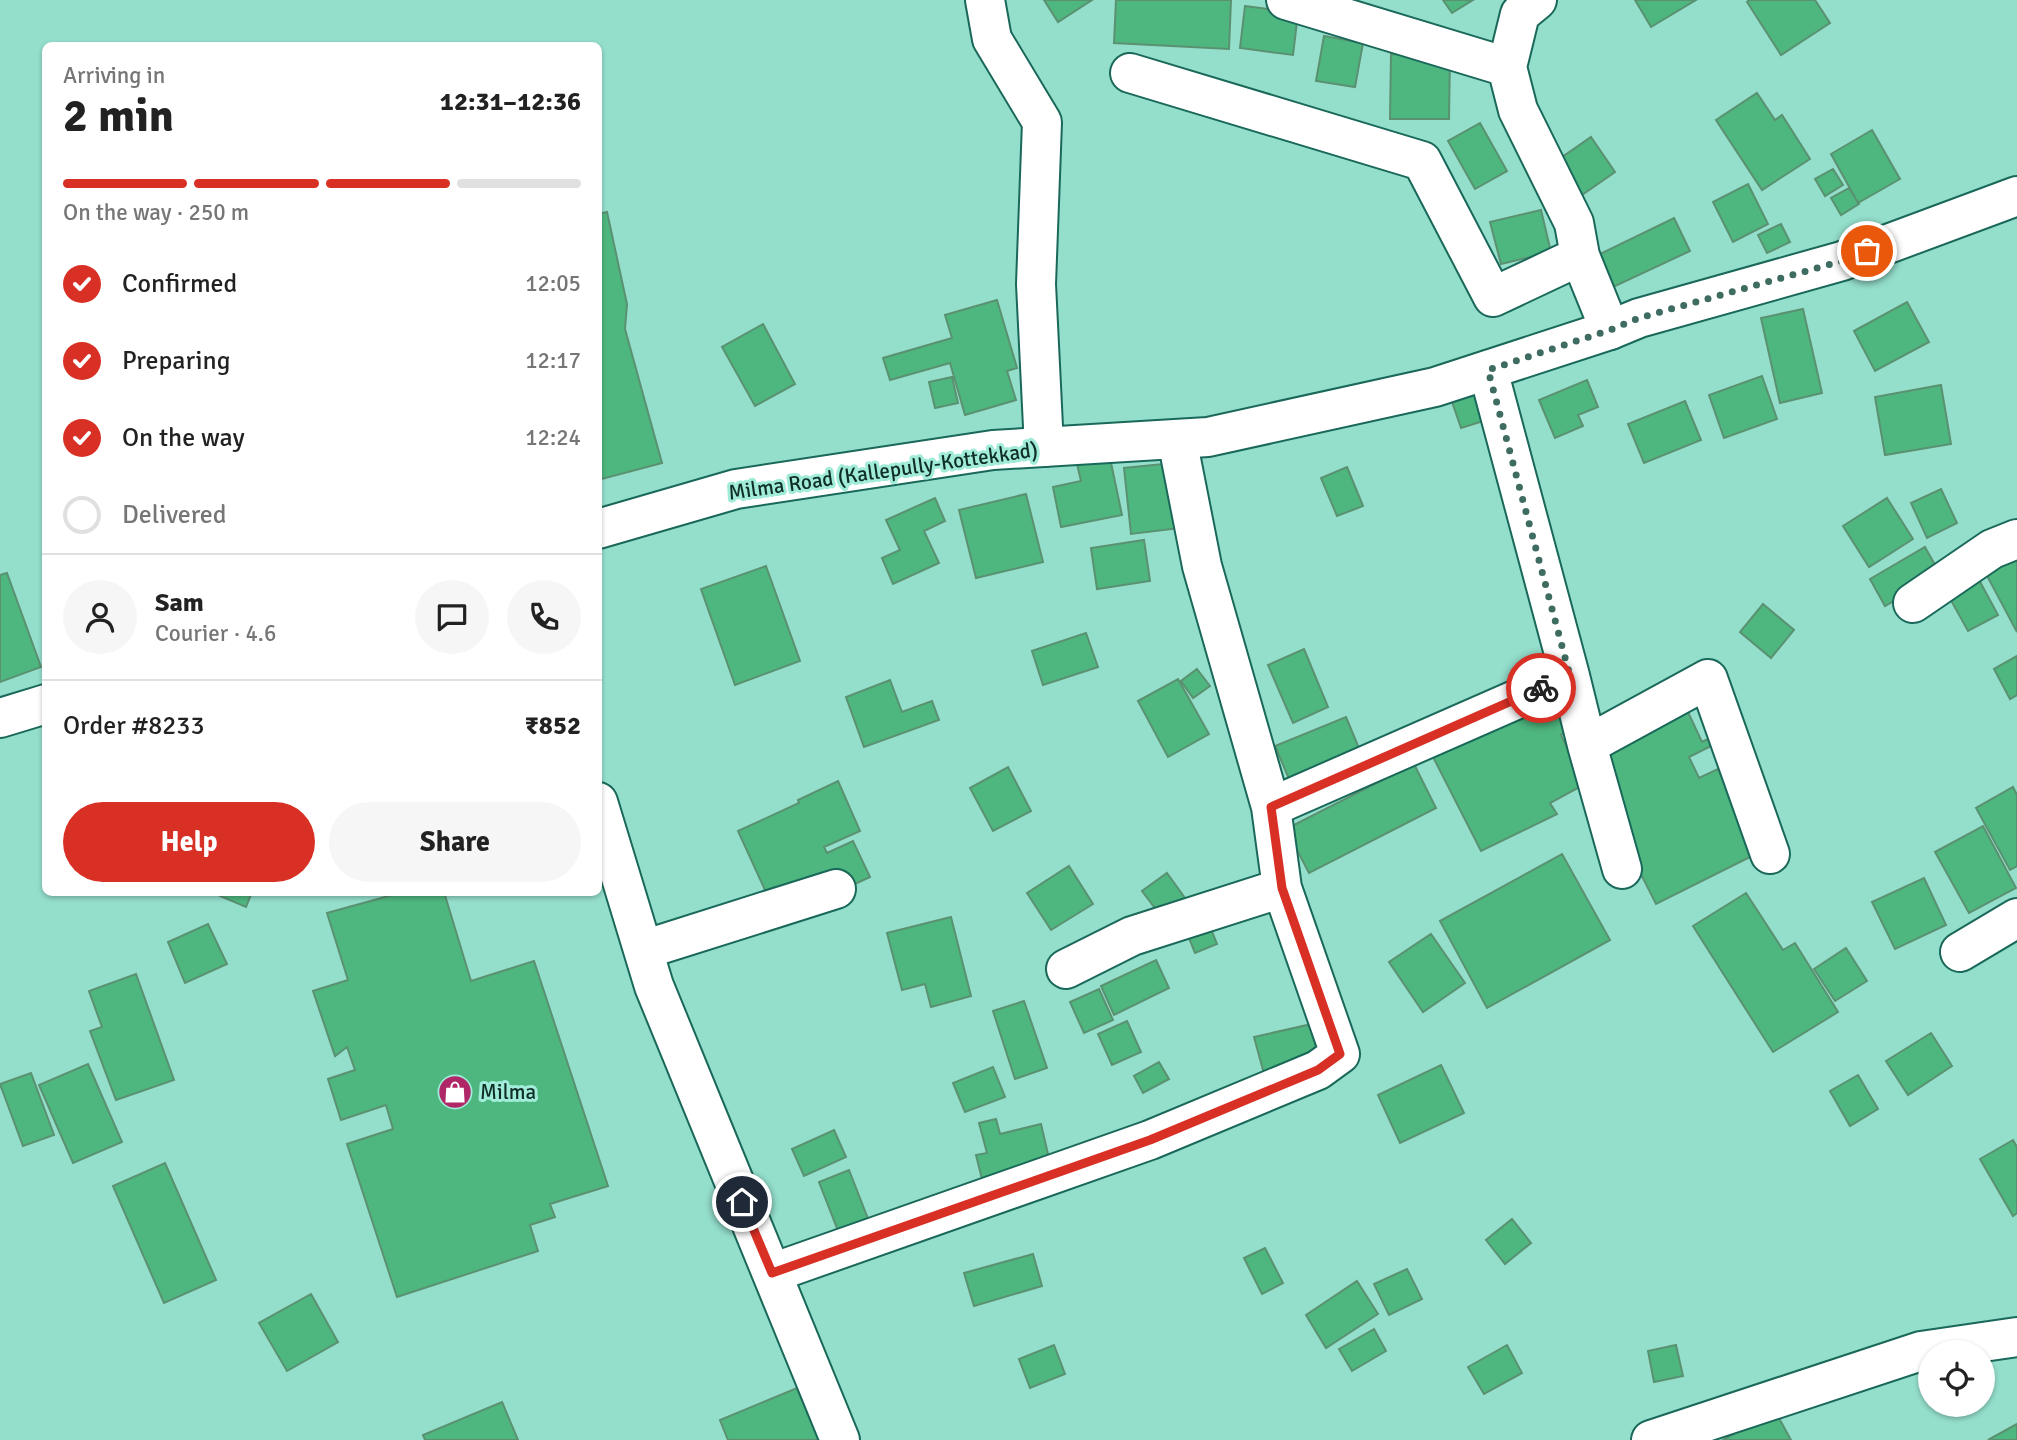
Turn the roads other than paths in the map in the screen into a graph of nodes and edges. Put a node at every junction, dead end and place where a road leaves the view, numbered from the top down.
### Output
1 (985, 0) edge
2 (1286, 0) edge
3 (1537, 0) edge
4 (1507, 67) junction
5 (1130, 73) dead end
6 (2017, 196) edge
7 (1580, 256) junction
8 (1610, 330) junction
9 (1488, 370) junction
10 (1177, 439) junction
11 (1044, 447) junction
12 (602, 528) edge
13 (2017, 540) edge
14 (1913, 603) dead end
15 (1570, 676) junction
16 (42, 705) edge
17 (0, 718) edge
18 (1587, 745) junction
19 (1271, 807) junction
20 (602, 815) edge
21 (1770, 854) dead end
22 (1622, 869) dead end
23 (1282, 888) junction
24 (835, 889) dead end
25 (2017, 918) edge
26 (643, 950) junction
27 (1960, 952) dead end
28 (1066, 969) dead end
29 (772, 1273) junction
30 (2017, 1337) edge
31 (841, 1440) edge
32 (1651, 1440) edge

1 - 11 street
2 - 4 street
3 - 4 street
4 - 7 street
5 - 7 street
6 - 8 street, Milma Road (Kallepully-Kottekkad)
7 - 8 street
8 - 9 street, Milma Road (Kallepully-Kottekkad)
9 - 10 street, Milma Road (Kallepully-Kottekkad)
9 - 15 street
10 - 11 street, Milma Road (Kallepully-Kottekkad)
10 - 19 street
11 - 12 street, Milma Road (Kallepully-Kottekkad)
13 - 14 street
15 - 18 street
15 - 19 street
16 - 17 street
18 - 21 street
18 - 22 street
19 - 23 street
20 - 26 street
23 - 28 street
23 - 29 street
24 - 26 street
25 - 27 street
26 - 29 street
29 - 31 street
30 - 32 street

